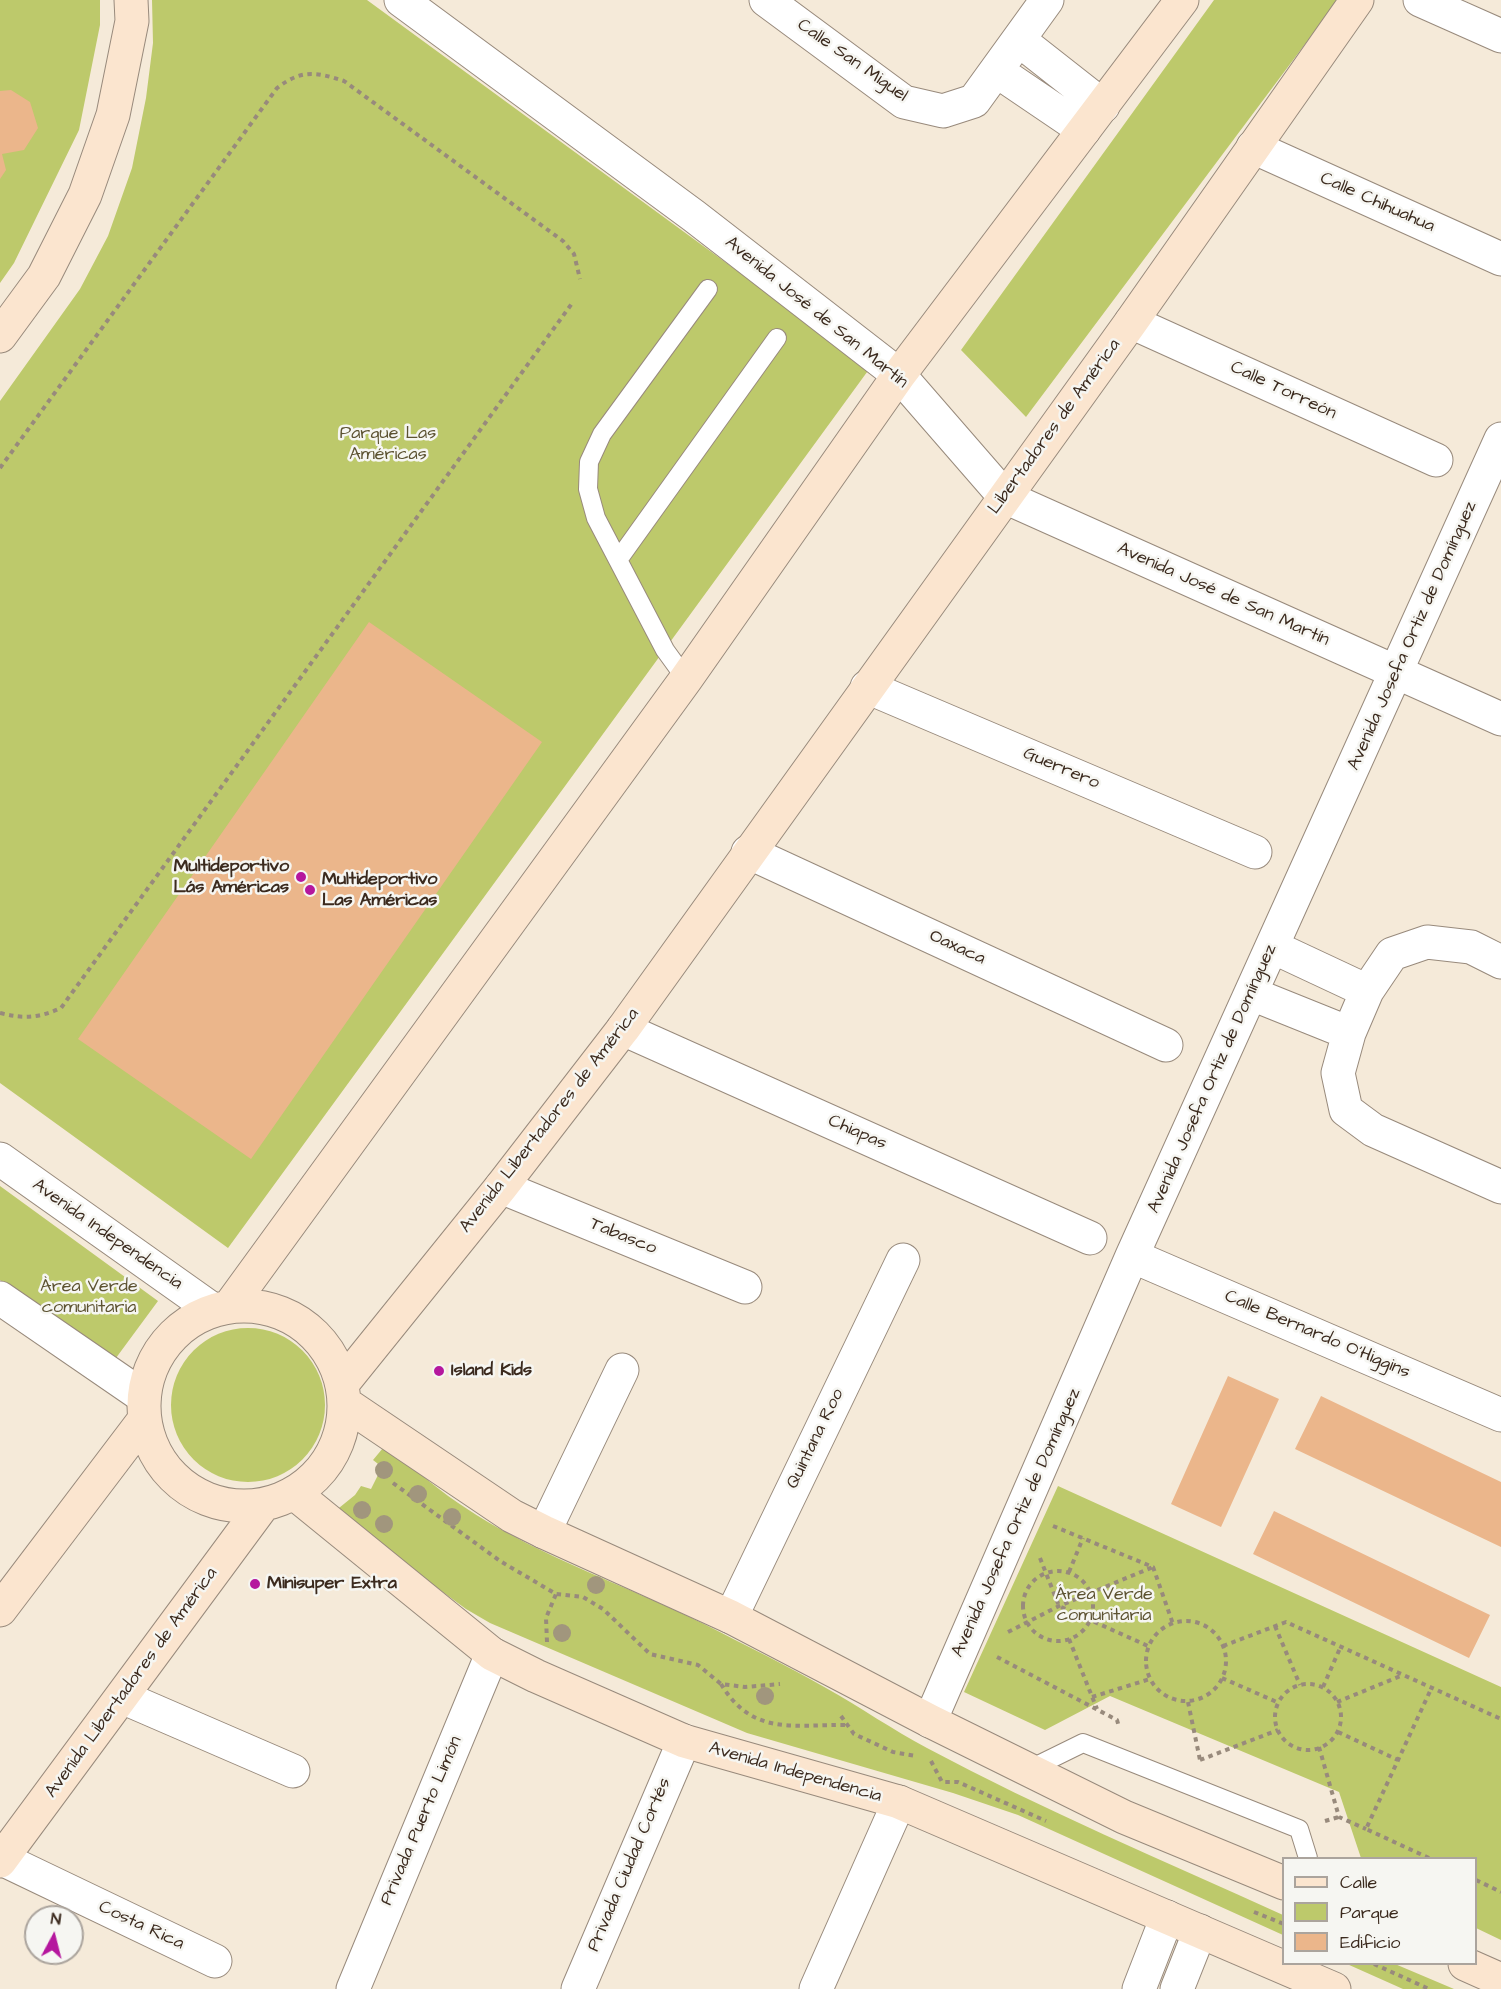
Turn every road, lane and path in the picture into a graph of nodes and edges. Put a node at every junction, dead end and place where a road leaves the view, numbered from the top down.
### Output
1 (131, 0) edge
2 (401, 0) edge
3 (766, 0) edge
4 (1047, 0) edge
5 (1182, 0) edge
6 (1357, 0) edge
7 (1420, 0) edge
8 (1501, 36) edge
9 (1019, 40) junction
10 (997, 71) junction
11 (1094, 118) junction
12 (1253, 147) junction
13 (1501, 259) edge
14 (580, 279) dead end
15 (708, 289) dead end
16 (573, 302) dead end
17 (1131, 322) junction
18 (0, 336) edge
19 (777, 338) dead end
20 (899, 375) junction
21 (1501, 439) edge
22 (1436, 460) dead end
23 (0, 468) edge
24 (1005, 497) junction
25 (618, 560) junction
26 (1398, 673) junction
27 (686, 679) junction
28 (867, 687) junction
29 (1501, 719) edge
30 (748, 852) junction
31 (1255, 852) dead end
32 (1273, 947) junction
33 (1501, 962) edge
34 (1367, 991) junction
35 (1251, 994) junction
36 (0, 1013) edge
37 (623, 1029) junction
38 (1349, 1033) junction
39 (1166, 1045) dead end
40 (0, 1159) edge
41 (501, 1187) junction
42 (1501, 1187) edge
43 (1090, 1238) dead end
44 (1132, 1256) junction
45 (903, 1260) dead end
46 (745, 1287) dead end
47 (0, 1298) edge
48 (221, 1308) junction
49 (622, 1370) dead end
50 (344, 1394) junction
51 (144, 1408) junction
52 (1501, 1415) edge
53 (393, 1483) dead end
54 (294, 1493) junction
55 (263, 1505) junction
56 (1022, 1513) junction
57 (544, 1533) junction
58 (1083, 1538) junction
59 (1153, 1567) junction
60 (1069, 1572) junction
61 (1046, 1573) junction
62 (1091, 1593) junction
63 (556, 1594) junction
64 (1059, 1606) junction
65 (0, 1610) edge
66 (731, 1617) junction
67 (1090, 1620) junction
68 (1028, 1622) junction
69 (1173, 1624) junction
70 (1275, 1626) junction
71 (1069, 1640) junction
72 (1148, 1646) junction
73 (1223, 1646) junction
74 (1341, 1646) junction
75 (547, 1647) dead end
76 (968, 1652) junction
77 (492, 1654) junction
78 (1404, 1675) junction
79 (1222, 1678) junction
80 (1150, 1679) junction
81 (721, 1684) junction
82 (784, 1684) dead end
83 (1300, 1685) junction
84 (1323, 1687) junction
85 (1432, 1687) junction
86 (122, 1696) junction
87 (1092, 1697) junction
88 (1188, 1702) junction
89 (1337, 1702) junction
90 (1278, 1703) junction
91 (836, 1709) dead end
92 (1097, 1710) junction
93 (1501, 1719) edge
94 (930, 1721) junction
95 (847, 1725) junction
96 (1278, 1730) junction
97 (1338, 1732) junction
98 (684, 1741) junction
99 (1319, 1747) junction
100 (920, 1757) dead end
101 (929, 1759) dead end
102 (1125, 1759) junction
103 (1200, 1760) junction
104 (1398, 1760) junction
105 (1028, 1770) junction
106 (293, 1771) dead end
107 (1163, 1774) junction
108 (1207, 1792) junction
109 (899, 1802) junction
110 (1054, 1825) dead end
111 (1366, 1829) junction
112 (1308, 1857) edge
113 (1427, 1857) edge
114 (1, 1860) edge
115 (1477, 1880) edge
116 (1282, 1882) edge
117 (1501, 1892) edge
118 (1244, 1908) dead end
119 (1167, 1917) junction
120 (1282, 1923) edge
121 (1200, 1931) junction
122 (215, 1961) dead end
123 (1376, 1965) edge
124 (1467, 1965) edge
125 (1501, 1980) edge
126 (353, 1989) edge
127 (578, 1989) edge
128 (816, 1989) edge
129 (1139, 1989) edge
130 (1177, 1989) edge
131 (1334, 1989) edge
132 (1429, 1989) edge

1 - 18 main road
2 - 20 street, Avenida José de San Martín
3 - 10 street, Calle San Miguel
4 - 9 street, Calle San Miguel
5 - 11 main road
6 - 12 main road, Libertadores de América
7 - 8 street
9 - 10 street, Calle San Miguel
9 - 11 street
10 - 11 street
11 - 20 main road
12 - 13 street, Calle Chihuahua
12 - 17 main road, Libertadores de América
14 - 23 path
15 - 25 lane
16 - 36 path
17 - 22 street, Calle Torreón
17 - 24 main road, Libertadores de América
19 - 25 lane
20 - 24 street, Avenida José de San Martín
20 - 27 main road
21 - 26 street, Avenida Josefa Ortiz de Domínguez
24 - 26 street, Avenida José de San Martín
24 - 28 main road, Libertadores de América
25 - 27 lane
26 - 29 street, Avenida José de San Martín
26 - 32 street, Avenida Josefa Ortiz de Domínguez
27 - 48 main road
28 - 30 main road, Libertadores de América
28 - 31 street, Guerrero
30 - 37 main road, Avenida Libertadores de América
30 - 39 street, Oaxaca
32 - 34 street
32 - 35 street, Avenida Josefa Ortiz de Domínguez
33 - 34 street
34 - 38 street
35 - 38 street
35 - 44 street, Avenida Josefa Ortiz de Domínguez
37 - 41 main road, Avenida Libertadores de América
37 - 43 street, Chiapas
38 - 42 street
40 - 48 street, Avenida Independencia
41 - 46 street, Tabasco
41 - 50 main road, Avenida Libertadores de América
44 - 52 street, Calle Bernardo O'Higgins
44 - 56 street, Avenida Josefa Ortiz de Domínguez
45 - 66 street, Quintana Roo
47 - 51 street
48 - 50 main road
48 - 51 main road
49 - 57 street
50 - 54 main road
50 - 57 main road
51 - 55 main road
51 - 65 main road
53 - 63 path
54 - 55 main road
54 - 77 main road, Avenida Independencia
55 - 86 main road, Avenida Libertadores de América
56 - 58 path
56 - 61 path
56 - 76 street, Avenida Josefa Ortiz de Domínguez
57 - 66 main road
58 - 59 path
58 - 60 path
59 - 62 path
59 - 69 path
60 - 61 path
60 - 62 path
61 - 64 path
61 - 68 path
62 - 64 path
62 - 67 path
63 - 75 path
63 - 81 path
64 - 67 path
64 - 68 path
66 - 94 main road
67 - 71 path
67 - 72 path
68 - 71 path
68 - 76 path
69 - 72 path
69 - 73 path
70 - 73 path
70 - 74 path
70 - 83 path
71 - 87 path
72 - 80 path
73 - 79 path
74 - 78 path
74 - 84 path
76 - 92 path
76 - 94 street, Avenida Josefa Ortiz de Domínguez
77 - 98 main road, Avenida Independencia
77 - 126 street, Privada Puerto Limón
78 - 85 path
78 - 89 path
79 - 88 path
79 - 90 path
80 - 87 path
80 - 88 path
81 - 82 path
81 - 95 path
83 - 84 path
83 - 90 path
84 - 89 path
85 - 93 path
85 - 104 path
86 - 106 street
86 - 114 main road, Avenida Libertadores de América
87 - 92 path
88 - 103 path
89 - 97 path
90 - 96 path
91 - 95 path
92 - 102 path
94 - 105 main road
95 - 100 path
96 - 99 path
96 - 103 path
97 - 99 path
97 - 104 path
98 - 109 main road, Avenida Independencia
98 - 127 street, Privada Ciudad Cortés
99 - 111 path
101 - 110 path
102 - 105 lane
102 - 107 lane
103 - 107 path
103 - 108 path
104 - 111 path
105 - 116 main road
107 - 108 lane
108 - 112 lane
109 - 119 main road, Avenida Independencia
109 - 128 street
111 - 113 path
114 - 122 street, Costa Rica
115 - 117 path
118 - 120 path
119 - 121 main road, Avenida Independencia
119 - 129 street
121 - 130 street
121 - 131 main road, Avenida Independencia
123 - 132 path
124 - 125 main road

